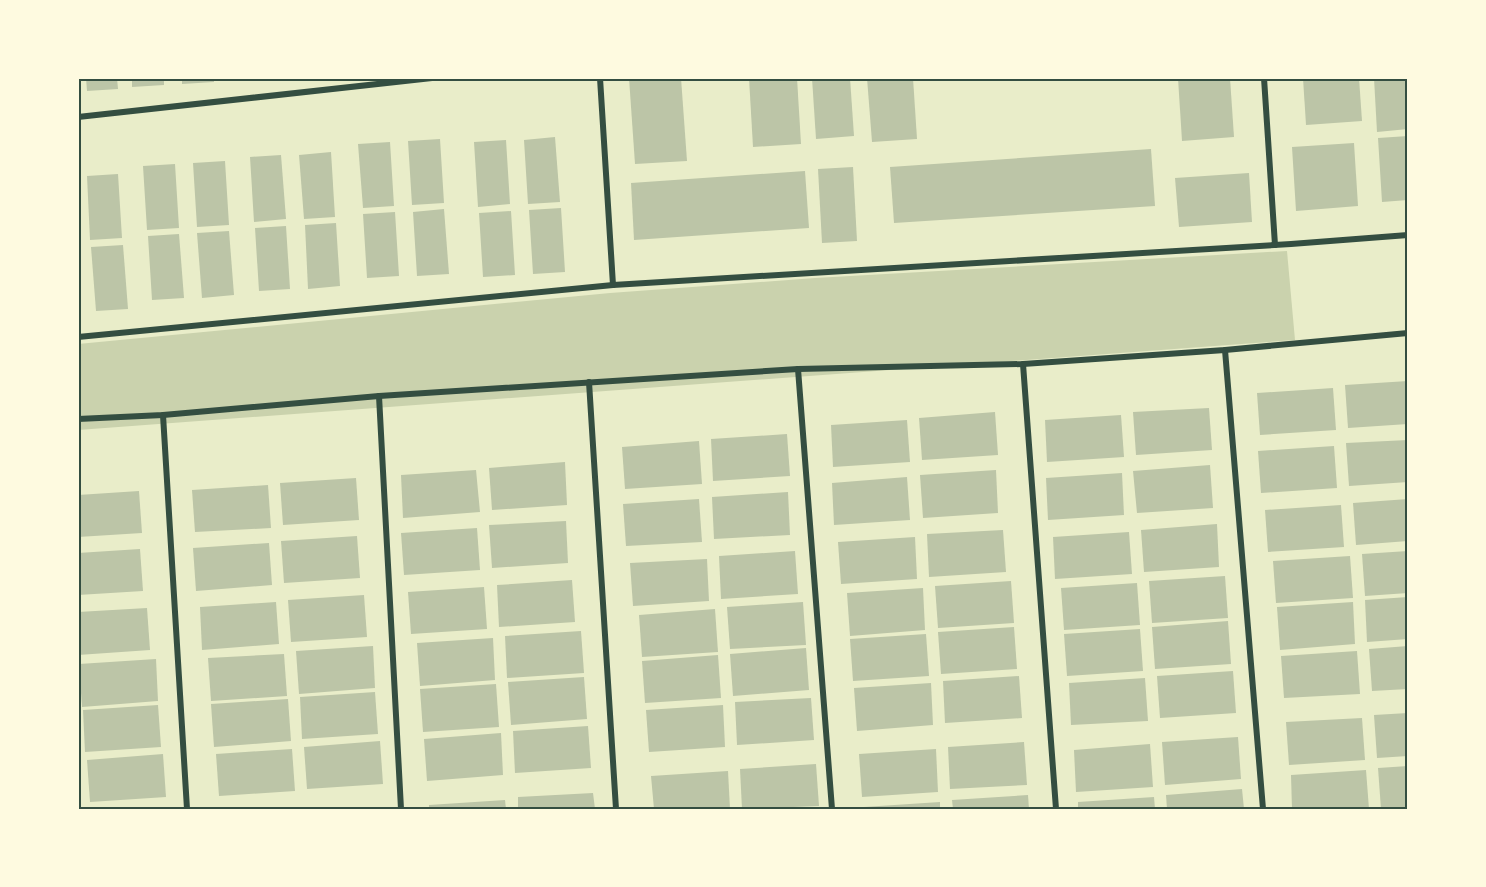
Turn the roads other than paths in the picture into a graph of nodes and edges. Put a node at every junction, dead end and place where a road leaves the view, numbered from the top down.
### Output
1 (432, 78) edge
2 (600, 78) edge
3 (1264, 78) edge
4 (78, 117) edge
5 (1408, 235) edge
6 (1275, 245) junction
7 (613, 285) junction
8 (1408, 333) edge
9 (78, 337) edge
10 (1225, 350) junction
11 (1023, 364) junction
12 (798, 369) junction
13 (589, 382) junction
14 (379, 396) junction
15 (163, 415) junction
16 (78, 419) edge
17 (187, 809) edge
18 (401, 809) edge
19 (616, 809) edge
20 (832, 809) edge
21 (1056, 809) edge
22 (1263, 809) edge

1 - 4 street
2 - 7 street
3 - 6 street
5 - 6 street
6 - 7 street
7 - 9 street
8 - 10 street
10 - 11 street
10 - 22 street
11 - 12 street
11 - 21 street
12 - 13 street
12 - 20 street
13 - 14 street
13 - 19 street
14 - 15 street
14 - 18 street
15 - 16 street
15 - 17 street

